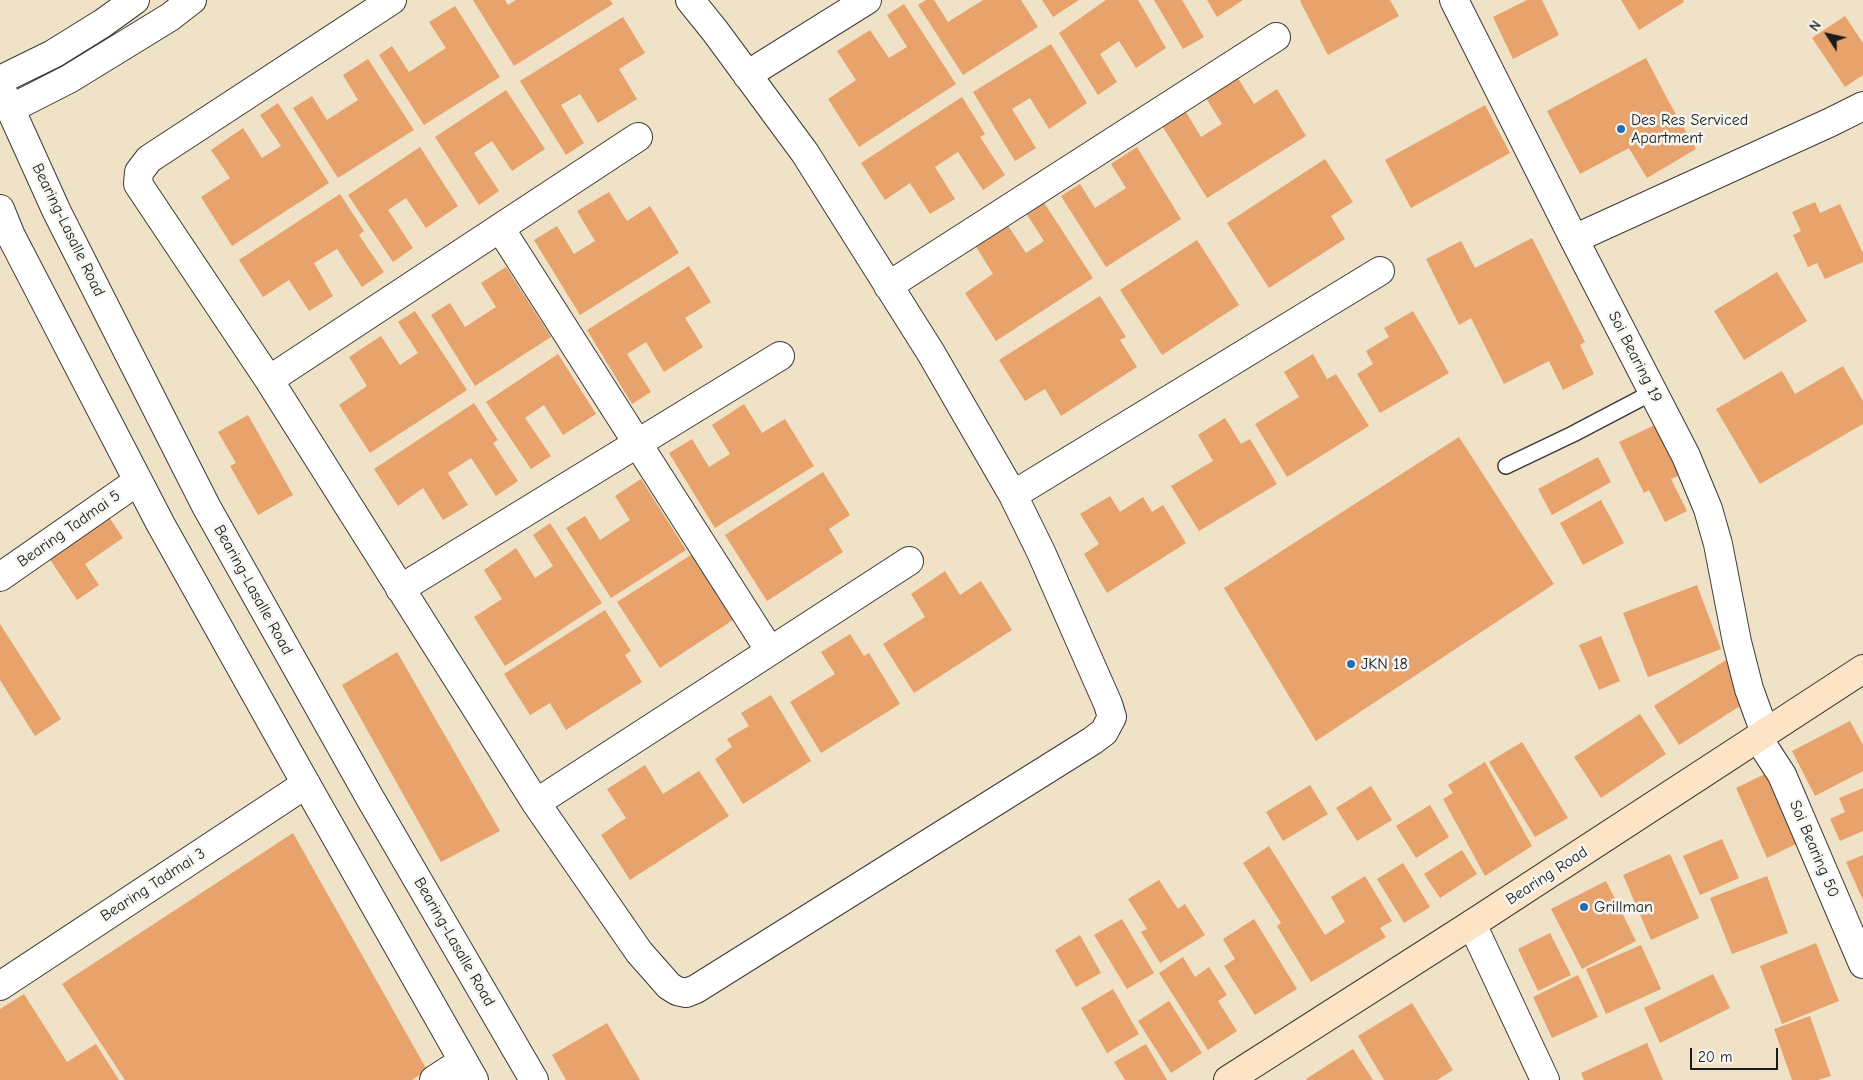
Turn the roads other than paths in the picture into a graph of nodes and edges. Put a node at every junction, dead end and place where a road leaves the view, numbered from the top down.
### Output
1 (135, 0) edge
2 (192, 0) edge
3 (392, 0) edge
4 (690, 0) edge
5 (866, 0) edge
6 (1454, 0) edge
7 (1276, 37) dead end
8 (747, 75) junction
9 (0, 80) edge
10 (5, 98) edge
11 (1863, 106) edge
12 (638, 137) dead end
13 (0, 209) edge
14 (500, 228) junction
15 (1574, 239) junction
16 (1380, 271) dead end
17 (888, 286) junction
18 (780, 356) dead end
19 (269, 380) junction
20 (1653, 392) junction
21 (637, 443) junction
22 (1506, 466) dead end
23 (138, 481) junction
24 (1014, 495) junction
25 (909, 561) dead end
26 (0, 577) edge
27 (400, 589) junction
28 (770, 651) junction
29 (1863, 669) edge
30 (1762, 736) junction
31 (306, 784) junction
32 (536, 803) junction
33 (1472, 924) junction
34 (1861, 956) edge
35 (0, 986) edge
36 (469, 1070) edge
37 (434, 1080) edge
38 (534, 1080) edge
39 (1228, 1080) edge
40 (1545, 1080) edge

1 - 9 street
2 - 10 street
3 - 19 street
4 - 8 street
5 - 8 street
6 - 15 street, Soi Bearing 19
7 - 17 street
8 - 17 street
10 - 38 street, Bearing-Lasalle Road
11 - 15 street
12 - 14 street
13 - 23 street
14 - 19 street
14 - 21 street
15 - 20 street, Soi Bearing 19
16 - 24 street
17 - 24 street
18 - 21 street
19 - 27 street
20 - 22 lane
20 - 30 street, Soi Bearing 19
21 - 27 street
21 - 28 street
23 - 26 street, Bearing Tadmai 5
23 - 31 street
24 - 32 street
25 - 28 street
27 - 32 street
28 - 32 street
29 - 30 main road, Bearing Road
30 - 33 main road, Bearing Road
30 - 34 street, Soi Bearing 50
31 - 35 street, Bearing Tadmai 3
31 - 36 street
33 - 39 main road, Bearing Road
33 - 40 street
36 - 37 street

